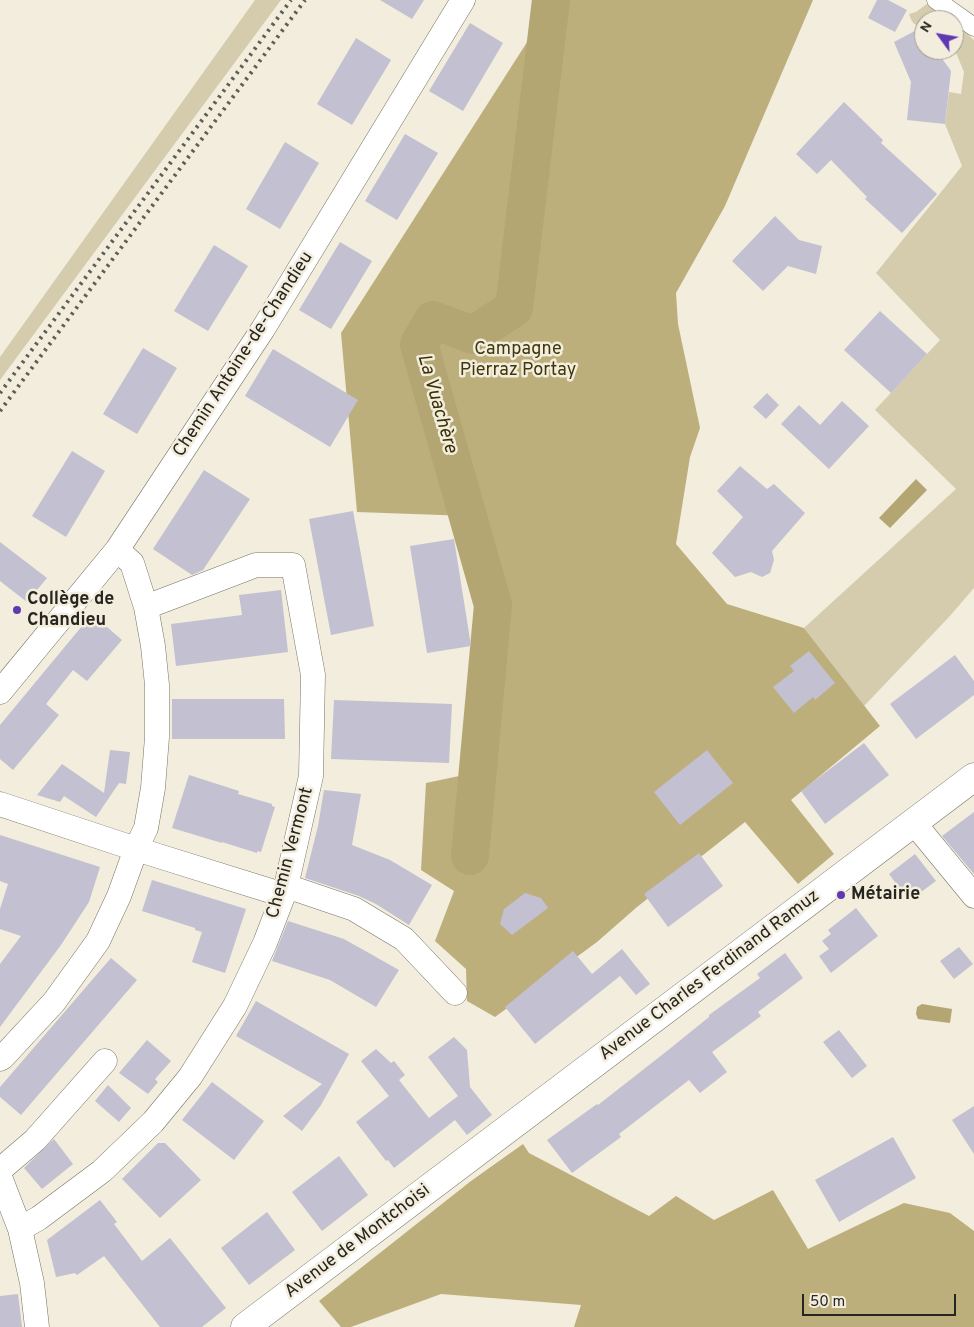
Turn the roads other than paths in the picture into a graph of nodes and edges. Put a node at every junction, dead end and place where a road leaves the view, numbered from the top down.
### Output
1 (463, 0) edge
2 (936, 0) edge
3 (974, 26) edge
4 (117, 550) junction
5 (146, 607) junction
6 (0, 692) edge
7 (974, 777) edge
8 (0, 804) edge
9 (914, 823) junction
10 (136, 849) junction
11 (285, 891) junction
12 (974, 896) edge
13 (455, 993) dead end
14 (0, 1059) edge
15 (105, 1061) dead end
16 (471, 1157) joint
17 (0, 1170) edge
18 (0, 1177) edge
19 (20, 1229) junction
20 (37, 1327) edge
21 (245, 1327) edge

1 - 4 street, Chemin Antoine-de-Chandieu
2 - 3 street
4 - 5 street
4 - 6 street, Chemin Antoine-de-Chandieu
5 - 10 street
5 - 11 street, Chemin Vermont
7 - 9 street, Avenue Charles Ferdinand Ramuz
8 - 10 street
9 - 12 street
9 - 16 street, Avenue Charles Ferdinand Ramuz
10 - 11 street
10 - 14 street
11 - 13 street
11 - 19 street, Chemin Vermont
15 - 17 street
16 - 21 street, Avenue de Montchoisi
18 - 19 street
19 - 20 street

